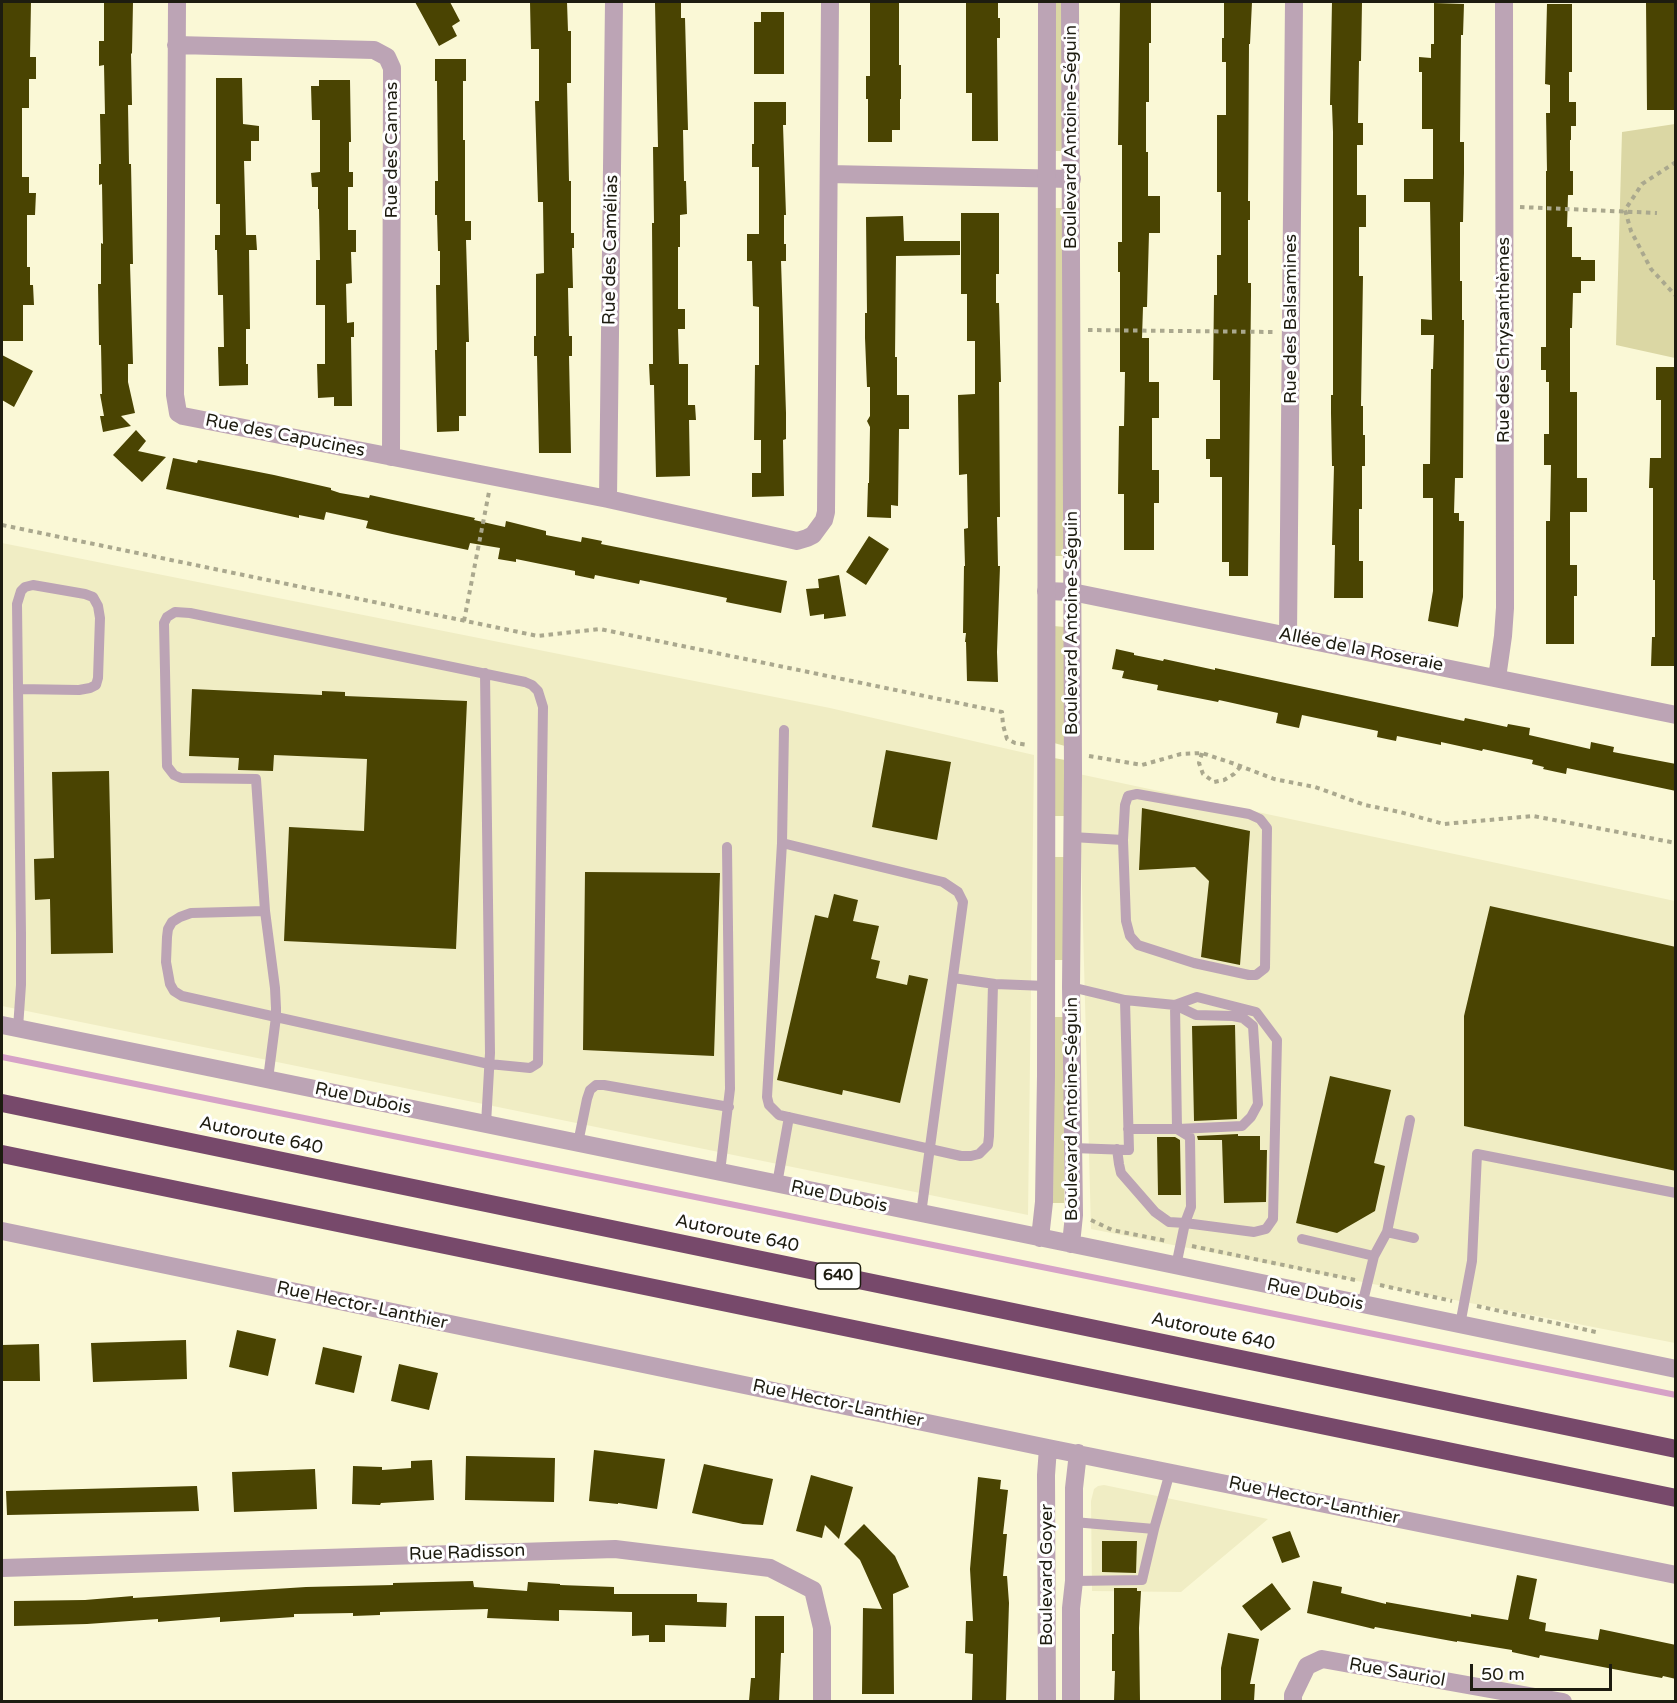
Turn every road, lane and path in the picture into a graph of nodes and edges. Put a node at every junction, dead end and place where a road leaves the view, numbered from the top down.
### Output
1 (177, 2) edge
2 (615, 2) edge
3 (830, 2) edge
4 (1047, 2) edge
5 (1071, 2) edge
6 (1294, 2) edge
7 (1504, 2) edge
8 (176, 45) junction
9 (1676, 162) edge
10 (829, 174) junction
11 (1047, 179) junction
12 (1072, 179) junction
13 (1504, 206) junction
14 (1625, 210) junction
15 (1657, 213) dead end
16 (1676, 296) edge
17 (1079, 330) dead end
18 (1291, 332) junction
19 (391, 457) junction
20 (492, 476) junction
21 (608, 499) junction
22 (2, 525) edge
23 (1046, 591) junction
24 (1072, 592) junction
25 (464, 621) junction
26 (1288, 636) junction
27 (485, 673) junction
28 (1497, 678) junction
29 (18, 689) junction
30 (1676, 715) edge
31 (784, 730) dead end
32 (1046, 749) junction
33 (1073, 753) junction
34 (1202, 753) junction
35 (1241, 766) junction
36 (1046, 836) junction
37 (1072, 837) junction
38 (1124, 840) junction
39 (782, 843) junction
40 (1676, 843) edge
41 (727, 847) dead end
42 (265, 910) junction
43 (953, 978) junction
44 (993, 984) junction
45 (1046, 986) junction
46 (1071, 987) junction
47 (1125, 1000) junction
48 (1175, 1005) junction
49 (276, 1017) junction
50 (10, 1027) edge
51 (489, 1064) junction
52 (268, 1079) junction
53 (2, 1103) edge
54 (729, 1107) junction
55 (789, 1117) junction
56 (1410, 1120) dead end
57 (486, 1124) junction
58 (1128, 1129) junction
59 (1177, 1129) junction
60 (578, 1143) junction
61 (1073, 1148) junction
62 (930, 1149) junction
63 (1118, 1149) junction
64 (2, 1154) edge
65 (720, 1172) junction
66 (777, 1184) junction
67 (1676, 1193) edge
68 (921, 1214) junction
69 (1185, 1223) junction
70 (2, 1231) edge
71 (1388, 1232) junction
72 (1040, 1238) junction
73 (1414, 1238) dead end
74 (1302, 1239) dead end
75 (1071, 1244) junction
76 (1374, 1256) junction
77 (1176, 1266) junction
78 (1362, 1305) junction
79 (1460, 1325) junction
80 (1676, 1369) edge
81 (1048, 1448) junction
82 (1676, 1449) edge
83 (1078, 1453) junction
84 (1170, 1472) junction
85 (1676, 1498) edge
86 (1074, 1522) junction
87 (1154, 1529) junction
88 (2, 1568) edge
89 (1676, 1575) edge
90 (1074, 1581) junction
91 (822, 1701) edge
92 (1047, 1701) edge
93 (1071, 1701) edge
94 (1293, 1701) edge
95 (1563, 1701) edge

1 - 8 street, Rue des Capucines
2 - 21 street, Rue des Camélias
3 - 10 street
4 - 11 street, Boulevard Antoine-Séguin
5 - 12 street, Boulevard Antoine-Séguin
6 - 18 street, Rue des Balsamines
7 - 13 street, Rue des Chrysanthèmes
8 - 19 street, Rue des Capucines
8 - 19 street, Rue des Cannas
9 - 14 path
10 - 11 street
10 - 21 street, Rue des Capucines
11 - 12 street
11 - 23 street, Boulevard Antoine-Séguin
12 - 24 street, Boulevard Antoine-Séguin
13 - 14 path
13 - 28 street, Rue des Chrysanthèmes
14 - 15 path
14 - 16 path
17 - 18 path
18 - 26 street, Rue des Balsamines
19 - 20 street, Rue des Capucines
20 - 21 street, Rue des Capucines
20 - 25 path
22 - 25 path
23 - 24 street, Allée de la Roseraie
23 - 32 street, Boulevard Antoine-Séguin
24 - 26 street, Allée de la Roseraie
24 - 33 street, Boulevard Antoine-Séguin
25 - 32 path
26 - 28 street, Allée de la Roseraie
27 - 42 lane
27 - 51 lane
27 - 51 lane
28 - 30 street, Allée de la Roseraie
29 - 29 lane
29 - 50 lane
31 - 39 lane
32 - 36 street, Boulevard Antoine-Séguin
33 - 34 path
33 - 37 street, Boulevard Antoine-Séguin
34 - 35 path
34 - 35 path
35 - 40 path
36 - 37 street
36 - 45 street, Boulevard Antoine-Séguin
37 - 38 lane
37 - 46 street, Boulevard Antoine-Séguin
38 - 38 lane
39 - 43 lane
39 - 55 lane
41 - 54 lane
42 - 49 lane
42 - 49 lane
43 - 44 lane
43 - 62 lane
44 - 45 lane
44 - 62 lane
45 - 46 street
45 - 72 street, Boulevard Antoine-Séguin
46 - 47 lane
46 - 61 street, Boulevard Antoine-Séguin
47 - 48 lane
47 - 58 lane
48 - 59 lane
48 - 59 lane
48 - 69 lane
49 - 51 lane
49 - 52 lane
50 - 52 street, Rue Dubois
51 - 57 lane
52 - 57 street, Rue Dubois
53 - 82 highway, Autoroute 640 / 640
54 - 60 lane
54 - 65 lane
55 - 62 lane
55 - 66 lane
56 - 71 lane
57 - 60 street, Rue Dubois
58 - 59 lane
58 - 63 lane
59 - 69 lane
60 - 65 street, Rue Dubois
61 - 63 lane
61 - 75 street, Boulevard Antoine-Séguin
62 - 68 lane
63 - 69 lane
64 - 85 highway
65 - 66 street, Rue Dubois
66 - 68 street, Rue Dubois
67 - 79 lane
68 - 72 street, Rue Dubois
69 - 77 lane
70 - 81 street, Rue Hector-Lanthier
71 - 73 lane
71 - 76 lane
72 - 75 street, Rue Dubois
74 - 76 lane
75 - 77 street, Rue Dubois
76 - 78 lane
77 - 78 street, Rue Dubois
78 - 79 street, Rue Dubois
79 - 80 street, Rue Dubois
81 - 83 street, Rue Hector-Lanthier
81 - 92 street, Boulevard Goyer
83 - 84 street, Rue Hector-Lanthier
83 - 86 street, Boulevard Goyer
84 - 87 lane
84 - 89 street, Rue Hector-Lanthier
86 - 87 lane
86 - 90 street, Boulevard Goyer
87 - 90 lane
88 - 91 street, Rue Radisson
90 - 93 street, Boulevard Goyer
94 - 95 street, Rue Sauriol

